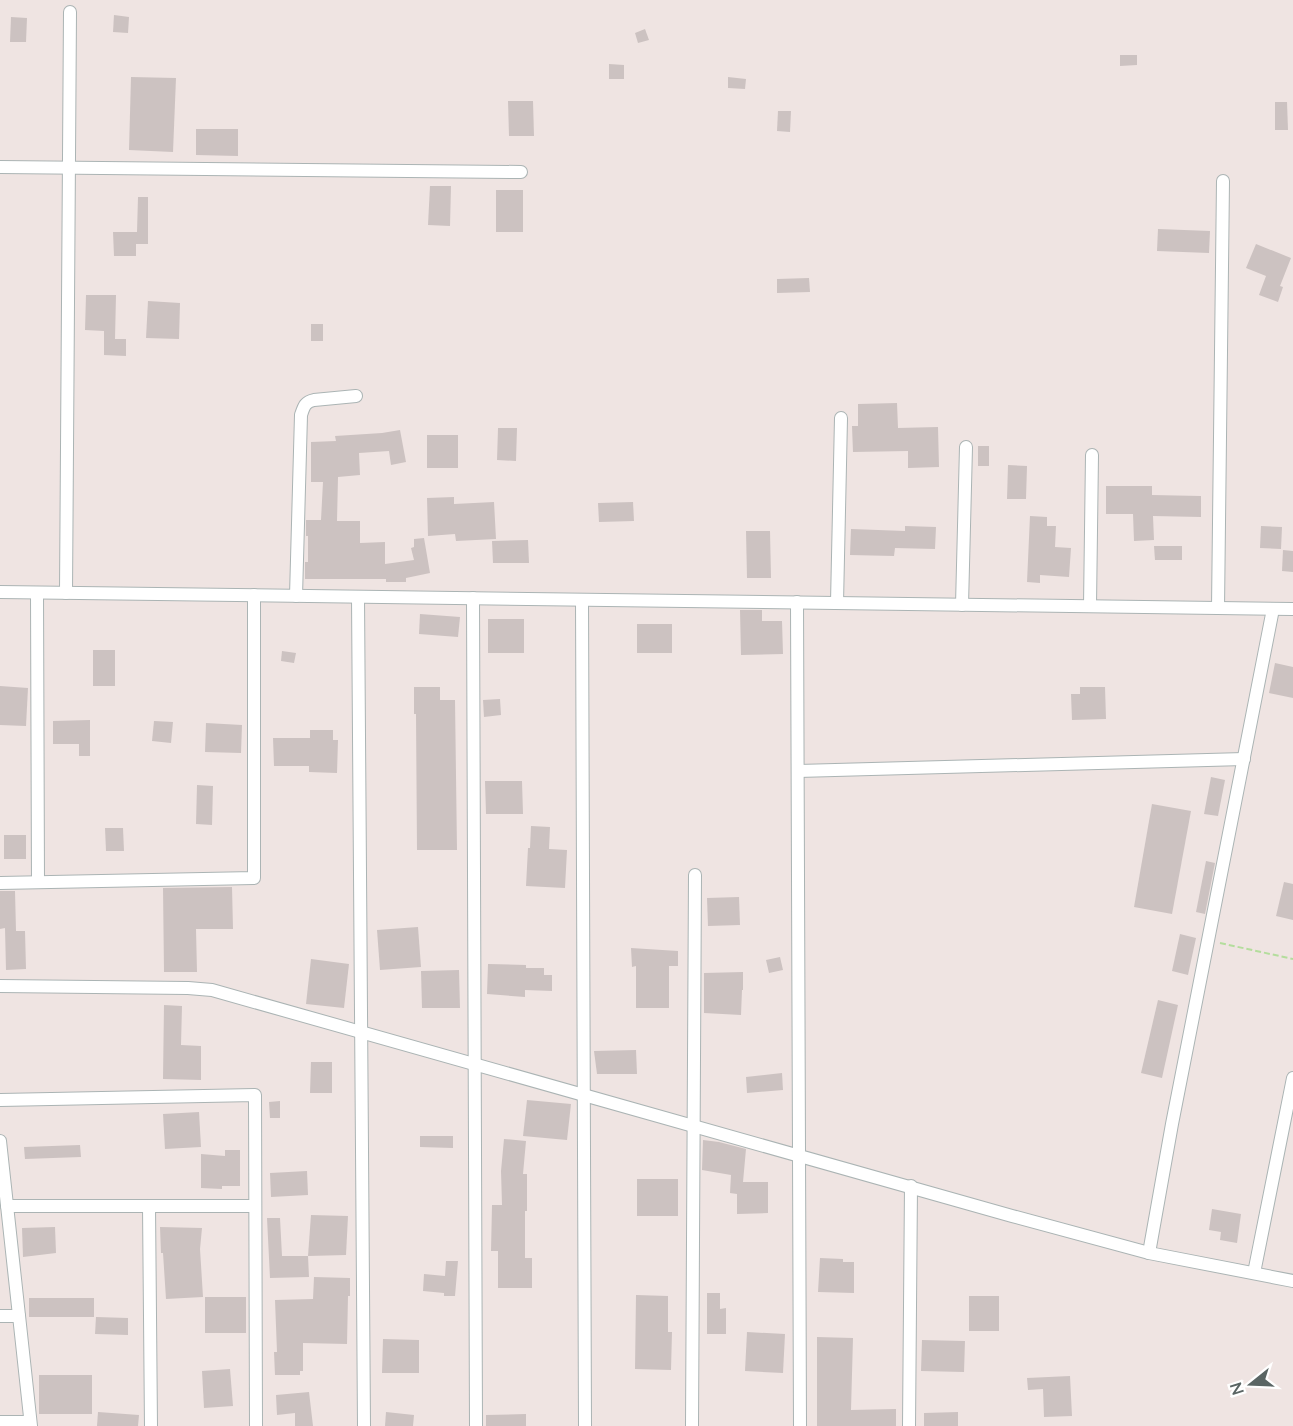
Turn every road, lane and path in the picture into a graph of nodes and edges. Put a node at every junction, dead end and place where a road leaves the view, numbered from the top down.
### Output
1 (70, 12) dead end
2 (0, 167) edge
3 (69, 167) junction
4 (521, 172) dead end
5 (1223, 181) dead end
6 (356, 396) dead end
7 (841, 418) dead end
8 (966, 447) dead end
9 (1092, 455) dead end
10 (0, 592) edge
11 (37, 593) junction
12 (66, 593) junction
13 (254, 596) junction
14 (296, 596) junction
15 (358, 597) junction
16 (473, 598) junction
17 (582, 600) junction
18 (797, 602) junction
19 (837, 603) junction
20 (962, 605) junction
21 (1090, 606) junction
22 (1218, 608) junction
23 (1274, 609) junction
24 (1293, 609) edge
25 (1244, 759) junction
26 (798, 771) junction
27 (695, 875) dead end
28 (38, 882) junction
29 (0, 883) edge
30 (1208, 940) junction
31 (1293, 958) edge
32 (0, 986) edge
33 (362, 1033) junction
34 (475, 1065) junction
35 (1293, 1078) edge
36 (584, 1094) junction
37 (0, 1100) edge
38 (695, 1126) junction
39 (0, 1141) edge
40 (800, 1155) junction
41 (911, 1186) junction
42 (7, 1206) junction
43 (149, 1206) junction
44 (255, 1206) junction
45 (1149, 1253) junction
46 (1254, 1273) junction
47 (1293, 1281) edge
48 (0, 1316) edge
49 (19, 1316) junction
50 (0, 1422) edge
51 (31, 1424) edge
52 (151, 1426) edge
53 (256, 1426) edge
54 (364, 1426) edge
55 (476, 1426) edge
56 (585, 1426) edge
57 (693, 1426) edge
58 (800, 1426) edge
59 (909, 1426) edge

1 - 3 street
2 - 3 street
3 - 4 street
3 - 12 street
5 - 22 street
6 - 14 street
7 - 19 street
8 - 20 street
9 - 21 street
10 - 11 street
11 - 12 street
11 - 28 street
12 - 13 street
13 - 14 street
13 - 28 street
14 - 15 street
15 - 16 street
15 - 33 street
16 - 17 street
16 - 34 street
17 - 18 street
17 - 36 street
18 - 19 street
18 - 26 street
19 - 20 street
20 - 21 street
21 - 22 street
22 - 23 street
23 - 24 street
23 - 25 street
25 - 26 street
25 - 30 street
26 - 40 street
27 - 38 street
28 - 29 street
30 - 31 path
30 - 45 street
32 - 33 street
33 - 34 street
33 - 54 street
34 - 36 street
34 - 55 street
35 - 46 street
36 - 38 street
36 - 56 street
37 - 44 street
38 - 40 street
38 - 57 street
39 - 42 street
40 - 41 street
40 - 58 street
41 - 45 street
41 - 59 street
42 - 43 street
42 - 49 street
43 - 44 street
43 - 52 street
44 - 53 street
45 - 46 street
46 - 47 street
48 - 49 street
49 - 51 street
50 - 51 street

